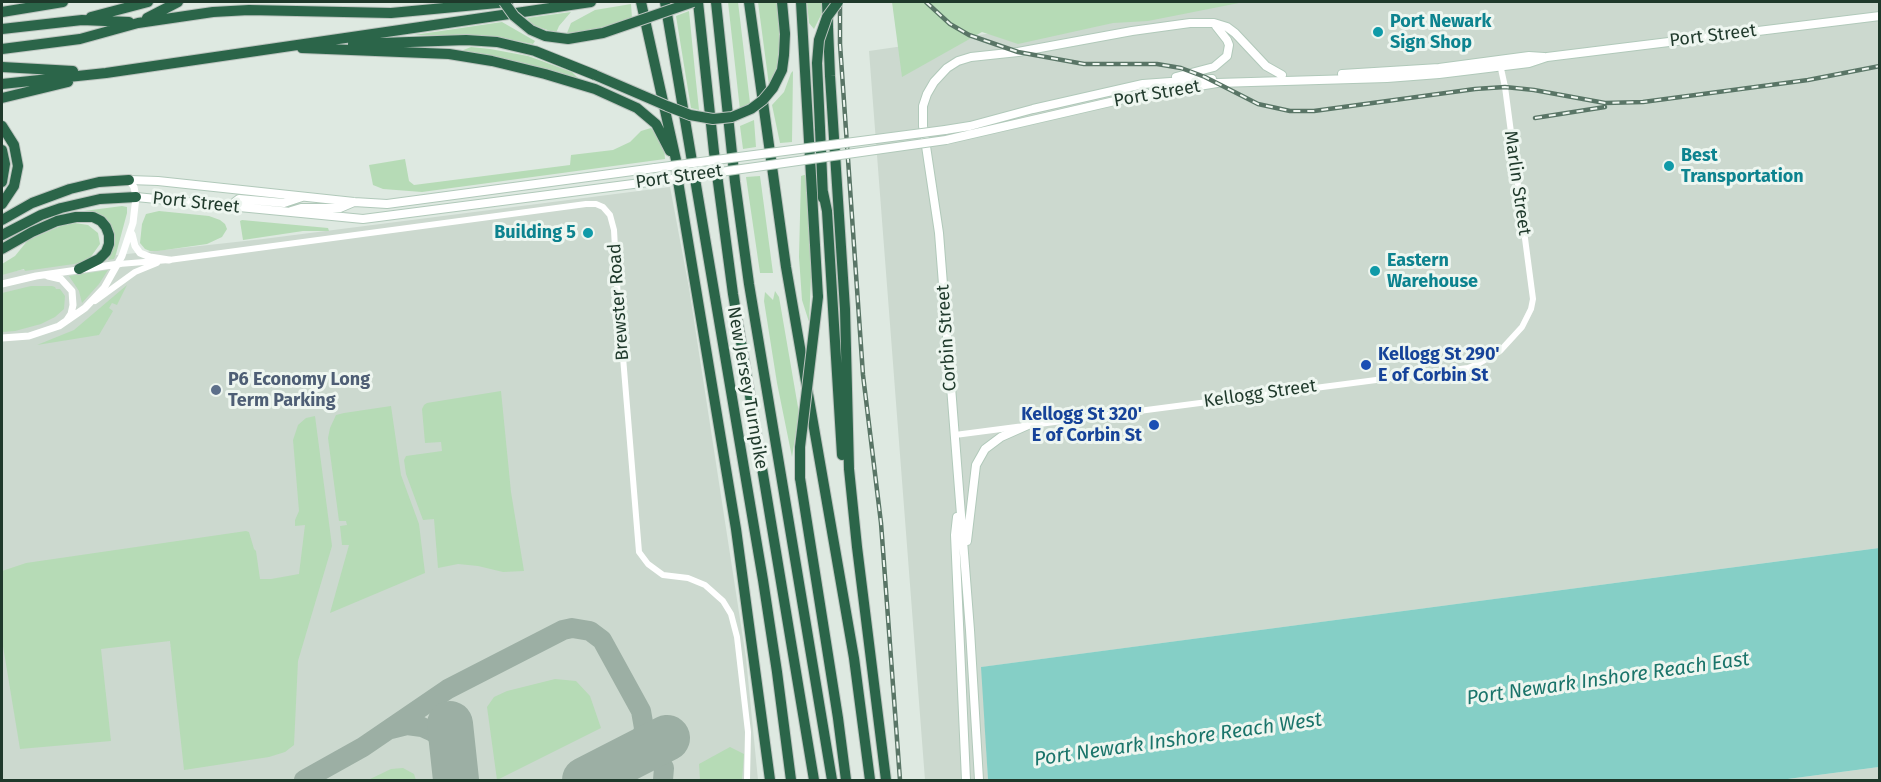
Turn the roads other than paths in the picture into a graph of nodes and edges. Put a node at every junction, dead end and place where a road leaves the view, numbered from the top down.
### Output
1 (63, 2) edge
2 (148, 2) edge
3 (178, 2) edge
4 (506, 2) edge
5 (591, 2) edge
6 (640, 2) edge
7 (665, 2) edge
8 (693, 2) edge
9 (698, 2) edge
10 (717, 2) edge
11 (749, 2) edge
12 (782, 2) edge
13 (801, 2) edge
14 (827, 2) edge
15 (838, 2) edge
16 (2, 12) edge
17 (1880, 16) edge
18 (82, 20) junction
19 (1207, 22) junction
20 (138, 23) junction
21 (2, 29) edge
22 (278, 46) junction
23 (2, 49) edge
24 (1500, 64) junction
25 (2, 67) edge
26 (106, 73) junction
27 (1282, 75) junction
28 (1318, 78) junction
29 (1213, 81) junction
30 (2, 84) edge
31 (1143, 84) junction
32 (2, 98) edge
33 (2, 126) edge
34 (2, 150) edge
35 (677, 175) junction
36 (129, 180) junction
37 (2, 182) edge
38 (824, 192) junction
39 (304, 196) junction
40 (136, 197) junction
41 (354, 202) junction
42 (2, 204) edge
43 (233, 207) junction
44 (287, 213) junction
45 (2, 220) edge
46 (132, 230) junction
47 (2, 235) edge
48 (2, 249) edge
49 (169, 260) junction
50 (119, 264) junction
51 (79, 269) junction
52 (36, 276) junction
53 (2, 284) edge
54 (818, 297) junction
55 (1533, 299) joint
56 (85, 308) junction
57 (64, 323) junction
58 (2, 338) edge
59 (1028, 425) junction
60 (955, 435) junction
61 (959, 495) junction
62 (857, 547) junction
63 (965, 563) junction
64 (763, 737) junction
65 (747, 780) edge
66 (764, 780) edge
67 (770, 780) edge
68 (791, 780) edge
69 (813, 780) edge
70 (832, 780) edge
71 (846, 780) edge
72 (870, 780) edge
73 (886, 780) edge
74 (966, 780) edge
75 (980, 780) edge

1 - 16 highway
2 - 18 highway
3 - 20 highway
4 - 8 highway, bridge
4 - 20 highway
5 - 22 highway
6 - 35 highway
7 - 68 highway, New Jersey Turnpike
9 - 69 highway, New Jersey Turnpike
10 - 70 highway, New Jersey Turnpike
11 - 72 highway
12 - 22 highway, bridge
13 - 54 highway
14 - 62 highway
15 - 38 highway, bridge
17 - 24 main road, Port Street
18 - 20 highway
18 - 21 highway
19 - 27 main road
19 - 31 main road
19 - 60 main road, Corbin Street
20 - 23 highway
22 - 26 highway
22 - 35 highway
24 - 28 main road, Port Street
24 - 55 street, Marlin Street
25 - 26 highway
26 - 30 highway
26 - 32 highway
27 - 28 main road
27 - 29 main road
28 - 29 main road
29 - 31 main road, Port Street
29 - 44 main road, Port Street, bridge
31 - 41 main road, Port Street, bridge
33 - 42 highway
34 - 37 highway
35 - 64 highway
36 - 39 main road, Port Street
36 - 40 street, Brewster Road
36 - 45 highway
38 - 54 highway
38 - 62 highway
39 - 41 main road, Port Street
39 - 43 main road
40 - 43 main road, Port Street
40 - 46 street, Brewster Road
40 - 47 highway
41 - 44 main road
43 - 44 main road, Port Street
46 - 49 street
46 - 50 street, Brewster Road
48 - 51 highway
49 - 50 street, Brewster Road
49 - 56 street, Brewster Road
49 - 65 street, Brewster Road
50 - 51 street, Brewster Road
50 - 56 street, Brewster Road
51 - 52 street, Brewster Road
52 - 53 street, Brewster Road
52 - 57 street
54 - 71 highway, bridge
55 - 59 street, Kellogg Street
56 - 57 street, Brewster Road
57 - 58 street, Brewster Road
59 - 60 street, Kellogg Street
59 - 63 main road
60 - 61 main road, Corbin Street
61 - 63 main road, Corbin Street
61 - 74 main road, Corbin Street
62 - 73 highway
63 - 75 main road, Corbin Street
64 - 66 highway
64 - 67 highway

